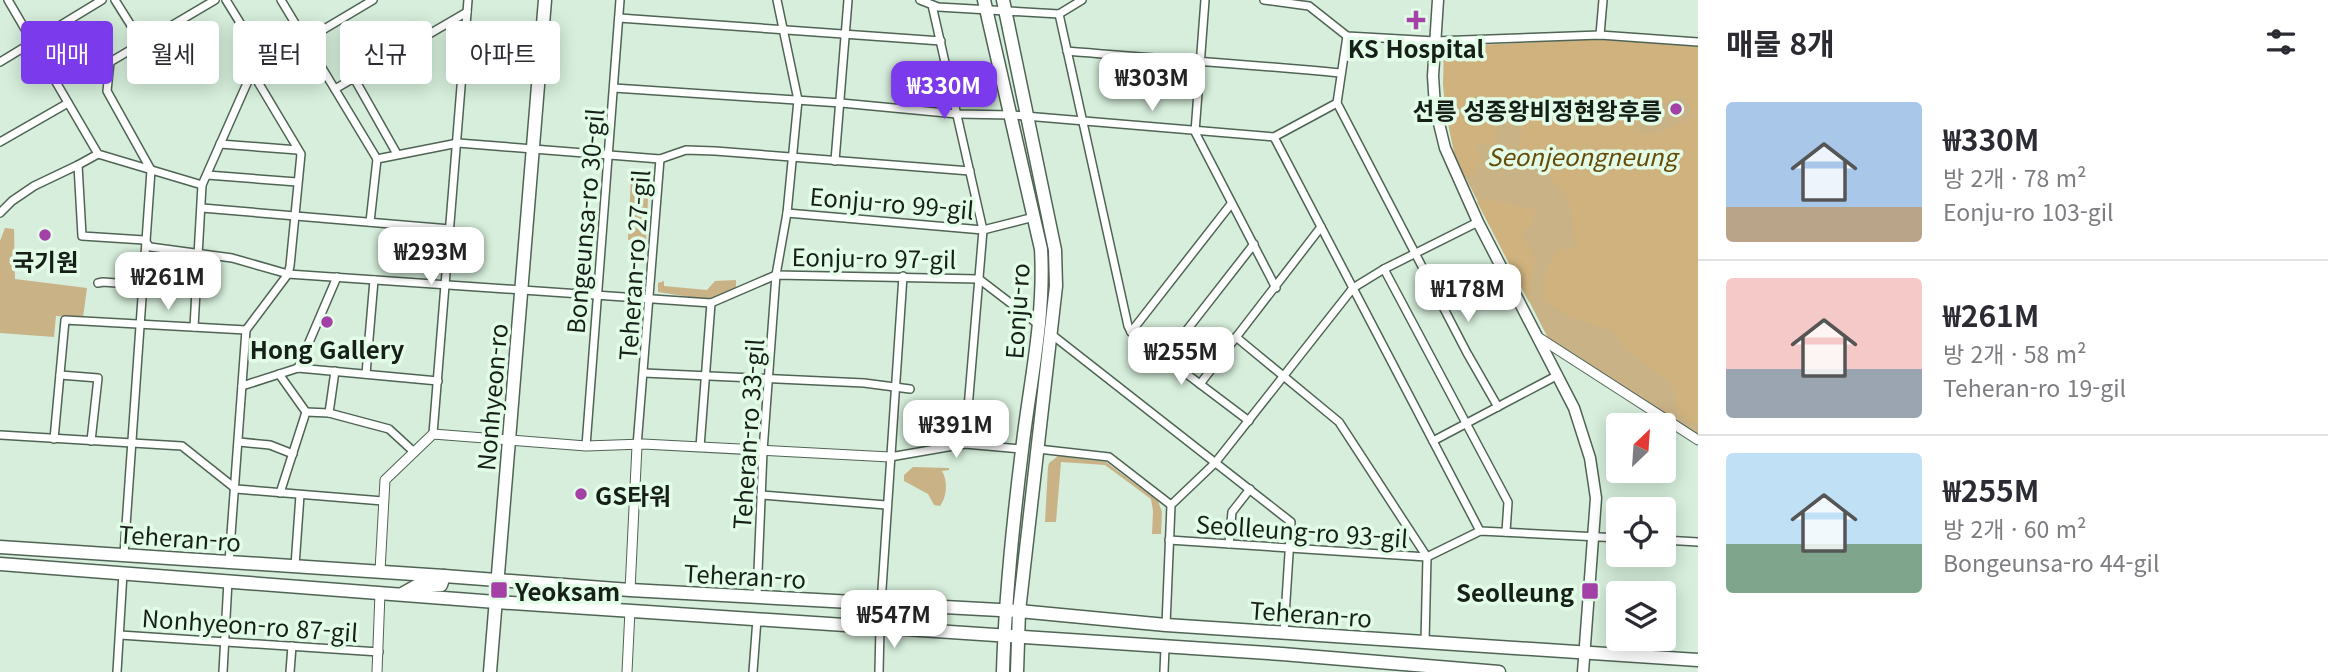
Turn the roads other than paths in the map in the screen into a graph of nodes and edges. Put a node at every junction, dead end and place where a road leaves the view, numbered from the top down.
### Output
1 (8, 0) edge
2 (102, 0) edge
3 (115, 0) edge
4 (215, 0) edge
5 (226, 0) edge
6 (281, 0) edge
7 (373, 0) edge
8 (468, 0) edge
9 (545, 0) edge
10 (620, 0) edge
11 (776, 0) edge
12 (849, 0) edge
13 (920, 0) edge
14 (1082, 0) edge
15 (1205, 0) edge
16 (1265, 0) edge
17 (1438, 0) edge
18 (1603, 0) edge
19 (1309, 3) edge
20 (932, 5) junction
21 (985, 5) edge
22 (1004, 6) edge
23 (467, 12) junction
24 (1059, 14) junction
25 (619, 18) junction
26 (68, 21) edge
27 (128, 21) edge
28 (179, 21) edge
29 (239, 21) edge
30 (294, 21) edge
31 (21, 23) edge
32 (326, 28) edge
33 (783, 30) junction
34 (432, 32) edge
35 (846, 35) junction
36 (1600, 35) junction
37 (1347, 36) junction
38 (941, 41) junction
39 (1435, 41) junction
40 (1698, 42) edge
41 (21, 50) edge
42 (1067, 51) junction
43 (127, 52) edge
44 (0, 62) edge
45 (1199, 63) junction
46 (326, 74) edge
47 (1340, 74) junction
48 (57, 84) edge
49 (247, 84) edge
50 (259, 84) edge
51 (344, 84) edge
52 (357, 84) edge
53 (614, 88) junction
54 (335, 89) junction
55 (798, 100) junction
56 (68, 103) junction
57 (841, 103) junction
58 (1338, 103) junction
59 (957, 114) junction
60 (1012, 115) junction
61 (1028, 118) junction
62 (1083, 122) junction
63 (1195, 132) junction
64 (1274, 137) junction
65 (0, 142) edge
66 (458, 143) junction
67 (220, 144) junction
68 (532, 149) junction
69 (298, 150) junction
70 (98, 154) junction
71 (397, 154) junction
72 (609, 155) junction
73 (792, 157) junction
74 (377, 159) junction
75 (660, 159) junction
76 (835, 160) junction
77 (78, 165) junction
78 (151, 170) junction
79 (970, 171) junction
80 (206, 175) junction
81 (297, 182) junction
82 (202, 185) junction
83 (1231, 204) junction
84 (202, 208) junction
85 (0, 213) edge
86 (788, 213) junction
87 (295, 216) junction
88 (1034, 217) junction
89 (370, 222) junction
90 (1478, 222) junction
91 (1321, 228) junction
92 (450, 229) junction
93 (983, 230) junction
94 (147, 244) junction
95 (1254, 244) junction
96 (199, 252) junction
97 (1415, 254) junction
98 (1384, 270) junction
99 (288, 274) junction
100 (776, 275) junction
101 (903, 276) junction
102 (337, 277) junction
103 (979, 279) junction
104 (374, 280) junction
105 (98, 284) dead end
106 (144, 285) junction
107 (445, 285) junction
108 (1276, 288) junction
109 (1353, 288) junction
110 (522, 291) junction
111 (597, 296) junction
112 (649, 298) junction
113 (711, 303) junction
114 (141, 325) junction
115 (1040, 326) junction
116 (194, 327) junction
117 (246, 330) junction
118 (1131, 332) junction
119 (1051, 334) junction
120 (1236, 337) junction
121 (1537, 337) junction
122 (1165, 358) junction
123 (298, 368) junction
124 (335, 371) junction
125 (644, 373) junction
126 (279, 374) junction
127 (366, 374) junction
128 (1559, 374) junction
129 (60, 375) junction
130 (705, 375) junction
131 (1283, 377) junction
132 (770, 379) junction
133 (438, 381) junction
134 (1200, 384) junction
135 (242, 386) junction
136 (894, 386) junction
137 (910, 389) dead end
138 (1498, 407) junction
139 (306, 412) junction
140 (329, 413) junction
141 (1249, 421) junction
142 (1465, 424) junction
143 (433, 434) junction
144 (0, 435) edge
145 (54, 439) junction
146 (509, 440) junction
147 (1698, 440) edge
148 (91, 441) junction
149 (1433, 441) junction
150 (239, 442) junction
151 (132, 444) junction
152 (965, 444) junction
153 (586, 446) junction
154 (637, 446) junction
155 (700, 447) junction
156 (1022, 449) junction
157 (1038, 449) junction
158 (763, 451) junction
159 (414, 452) junction
160 (293, 454) junction
161 (890, 457) junction
162 (1215, 463) junction
163 (236, 489) junction
164 (1250, 489) junction
165 (280, 494) junction
166 (300, 495) junction
167 (761, 495) junction
168 (383, 501) junction
169 (887, 505) junction
170 (1171, 505) junction
171 (1480, 531) junction
172 (1506, 532) junction
173 (1593, 537) junction
174 (1606, 538) edge
175 (1169, 540) junction
176 (1676, 541) edge
177 (1698, 542) edge
178 (1229, 544) junction
179 (0, 547) edge
180 (1289, 547) junction
181 (124, 554) junction
182 (1427, 557) junction
183 (229, 562) junction
184 (0, 564) edge
185 (295, 566) junction
186 (380, 571) junction
187 (123, 573) junction
188 (444, 576) junction
189 (499, 580) junction
190 (228, 581) junction
191 (600, 588) junction
192 (630, 590) junction
193 (380, 593) junction
194 (402, 594) junction
195 (757, 596) junction
196 (496, 602) junction
197 (881, 604) junction
198 (558, 606) junction
199 (630, 610) junction
200 (1005, 611) junction
201 (1019, 611) junction
202 (757, 619) junction
203 (1166, 625) junction
204 (880, 626) junction
205 (1284, 632) junction
206 (120, 635) junction
207 (1004, 636) junction
208 (1019, 637) junction
209 (225, 641) junction
210 (1425, 642) junction
211 (292, 646) junction
212 (1165, 647) junction
213 (379, 652) junction
214 (1585, 652) junction
215 (1698, 660) edge
216 (1422, 669) edge
217 (117, 672) edge
218 (223, 672) edge
219 (290, 672) edge
220 (377, 672) edge
221 (491, 672) edge
222 (627, 672) edge
223 (753, 672) edge
224 (879, 672) edge
225 (1003, 672) edge
226 (1017, 672) edge
227 (1164, 672) edge
228 (1499, 672) edge
229 (1583, 672) edge

1 - 31 street
2 - 26 street
3 - 27 street
4 - 28 street
5 - 29 street
6 - 30 street
7 - 32 street
8 - 23 street
9 - 68 main road, Nonhyeon-ro
10 - 25 street, Bongeunsa-ro 30-gil
11 - 33 street, Teheran-ro 33-gil
12 - 35 street
13 - 20 street
14 - 24 street
15 - 45 street
16 - 19 street
17 - 39 main road
18 - 36 street
19 - 37 street
20 - 21 street
20 - 38 street
21 - 22 street
21 - 60 main road, Eonju-ro
22 - 24 street
22 - 61 main road, Eonju-ro
23 - 34 street
23 - 66 street
24 - 42 street
25 - 33 street
25 - 53 street, Bongeunsa-ro 30-gil
33 - 35 street
33 - 55 street, Teheran-ro 33-gil
35 - 38 street
35 - 57 street
36 - 39 street
36 - 40 street
37 - 39 street
37 - 47 street
38 - 59 street
39 - 90 main road
41 - 44 street
42 - 45 street
42 - 62 street
43 - 78 street
45 - 47 street
45 - 63 street
46 - 54 street
47 - 58 street
48 - 56 street
49 - 67 street
50 - 69 street
51 - 54 street
52 - 71 street
53 - 55 street
53 - 72 street, Bongeunsa-ro 30-gil
54 - 74 street
55 - 57 street
55 - 73 street, Teheran-ro 33-gil
56 - 65 street
56 - 70 street
57 - 59 street
57 - 76 street
58 - 64 street
58 - 97 street
59 - 60 street
59 - 79 street
60 - 61 street
60 - 88 main road, Eonju-ro
61 - 62 street
61 - 119 main road, Eonju-ro
62 - 63 street
62 - 118 street
63 - 64 street
63 - 83 street
64 - 91 street
66 - 68 street
66 - 71 street
66 - 92 street
67 - 69 street
67 - 80 street
68 - 72 street
68 - 110 main road, Nonhyeon-ro
69 - 81 street
70 - 77 street
70 - 78 street
71 - 74 street
72 - 75 street
72 - 111 street, Bongeunsa-ro 30-gil
73 - 75 street
73 - 76 street
73 - 86 street, Teheran-ro 33-gil
74 - 89 street
75 - 112 street, Teheran-ro 27-gil
76 - 79 street
77 - 85 street
77 - 94 street
78 - 82 street
78 - 94 street
79 - 93 street
80 - 81 street
80 - 82 street
81 - 87 street
82 - 84 street
83 - 95 street
83 - 118 street
84 - 87 street
84 - 96 street
86 - 93 street, Eonju-ro 99-gil
86 - 100 street, Teheran-ro 33-gil
87 - 89 street
87 - 99 street
88 - 93 street, Eonju-ro 99-gil
88 - 115 main road, Eonju-ro
89 - 92 street
90 - 97 street
90 - 121 main road
91 - 108 street
91 - 109 street
92 - 107 street
93 - 103 street
94 - 96 street
94 - 106 street
95 - 108 street
95 - 122 street
96 - 99 street
96 - 116 street
97 - 98 street
97 - 138 street
98 - 109 street
98 - 142 street
99 - 102 street
99 - 117 street
100 - 101 street, Eonju-ro 97-gil
100 - 113 street
100 - 132 street, Teheran-ro 33-gil
101 - 103 street, Eonju-ro 97-gil
101 - 136 street
102 - 104 street
102 - 123 street
103 - 115 street, Eonju-ro 97-gil
103 - 152 street
104 - 107 street
104 - 127 street
105 - 106 street
106 - 114 street
107 - 110 street
107 - 133 street
108 - 120 street
109 - 131 street
109 - 149 street
110 - 111 street
110 - 146 main road, Nonhyeon-ro
111 - 112 street
111 - 153 street, Bongeunsa-ro 30-gil
112 - 113 street
112 - 125 street, Teheran-ro 27-gil
113 - 130 street
114 - 116 street
114 - 129 street
114 - 151 street
115 - 119 street, Eonju-ro 97-gil
115 - 156 main road, Eonju-ro
116 - 117 street
117 - 135 street
118 - 122 street
119 - 157 main road, Eonju-ro
119 - 162 street, Eonju-ro 97-gil
120 - 131 street
120 - 134 street
121 - 128 main road
121 - 147 street
122 - 134 street
123 - 124 street
123 - 126 street
124 - 127 street
124 - 140 street
125 - 130 street, Teheran-ro 27-gil
125 - 154 street, Teheran-ro 27-gil
126 - 135 street
126 - 139 street
127 - 133 street
128 - 138 street
128 - 173 main road
129 - 145 street
129 - 148 street
130 - 132 street, Teheran-ro 27-gil
130 - 155 street
131 - 141 street
131 - 182 street
132 - 136 street, Teheran-ro 27-gil
132 - 158 street, Teheran-ro 33-gil
133 - 143 street
134 - 141 street
135 - 150 street
136 - 137 street, Teheran-ro 27-gil
136 - 161 street
138 - 142 street
139 - 140 street
139 - 160 street
140 - 159 street
141 - 162 street
142 - 149 street
142 - 172 street
143 - 146 street
143 - 159 street
144 - 145 street
145 - 148 street
146 - 153 street
146 - 189 main road, Nonhyeon-ro
148 - 151 street
149 - 171 street
150 - 160 street
150 - 163 street
151 - 163 street
151 - 181 street
152 - 156 street
152 - 161 street
153 - 154 street
154 - 155 street
154 - 192 street, Teheran-ro 27-gil
155 - 158 street
156 - 200 main road, Eonju-ro
157 - 170 street
157 - 201 main road, Eonju-ro
158 - 161 street
158 - 167 street, Teheran-ro 33-gil
159 - 168 street
160 - 165 street
161 - 169 street
162 - 164 street, Eonju-ro 97-gil
162 - 170 street
163 - 165 street
163 - 183 street
164 - 178 street
164 - 180 street, Eonju-ro 97-gil
165 - 166 street
166 - 168 street
166 - 185 street
167 - 169 street
167 - 195 street, Teheran-ro 33-gil
168 - 186 street
169 - 197 street
170 - 175 street
171 - 172 street, Seolleung-ro 93-gil
171 - 182 street, Seolleung-ro 93-gil
172 - 173 street, Seolleung-ro 93-gil
173 - 174 street, Seolleung-ro 93-gil
173 - 214 main road
175 - 178 street, Seolleung-ro 93-gil
175 - 203 street
176 - 177 street
178 - 180 street, Seolleung-ro 93-gil
179 - 181 main road, Teheran-ro
180 - 182 street, Seolleung-ro 93-gil
180 - 205 street
181 - 183 main road, Teheran-ro
182 - 210 street
183 - 185 main road, Teheran-ro
184 - 187 main road, Teheran-ro
185 - 186 main road, Teheran-ro
186 - 188 main road, Teheran-ro
187 - 190 main road, Teheran-ro
187 - 206 street
188 - 189 main road, Teheran-ro
188 - 194 main road
189 - 191 main road, Teheran-ro
189 - 196 main road, Nonhyeon-ro
190 - 193 main road, Teheran-ro
190 - 209 street
191 - 192 main road, Teheran-ro
191 - 198 main road
192 - 195 main road, Teheran-ro
193 - 194 main road, Teheran-ro
193 - 213 street
194 - 196 main road, Teheran-ro
195 - 197 main road, Teheran-ro
196 - 198 main road, Teheran-ro
196 - 221 main road, Nonhyeon-ro
197 - 200 main road, Teheran-ro
198 - 199 main road, Teheran-ro
199 - 202 main road, Teheran-ro
199 - 222 street
200 - 201 main road, Teheran-ro
200 - 207 main road, Eonju-ro
201 - 203 main road, Teheran-ro
201 - 208 main road, Eonju-ro
202 - 204 main road, Teheran-ro
202 - 223 street
203 - 205 main road, Teheran-ro
204 - 207 main road, Teheran-ro
204 - 224 street
205 - 210 main road, Teheran-ro
206 - 209 street, Nonhyeon-ro 87-gil
206 - 217 street
207 - 208 main road, Teheran-ro
207 - 225 main road, Eonju-ro
208 - 212 main road, Teheran-ro
208 - 226 main road, Eonju-ro
209 - 211 street, Nonhyeon-ro 87-gil
209 - 218 street
210 - 214 main road, Teheran-ro
211 - 213 street, Nonhyeon-ro 87-gil
211 - 219 street
212 - 216 main road, Teheran-ro
212 - 227 street
213 - 220 street
214 - 215 main road, Teheran-ro
214 - 229 main road
216 - 228 main road, Teheran-ro

